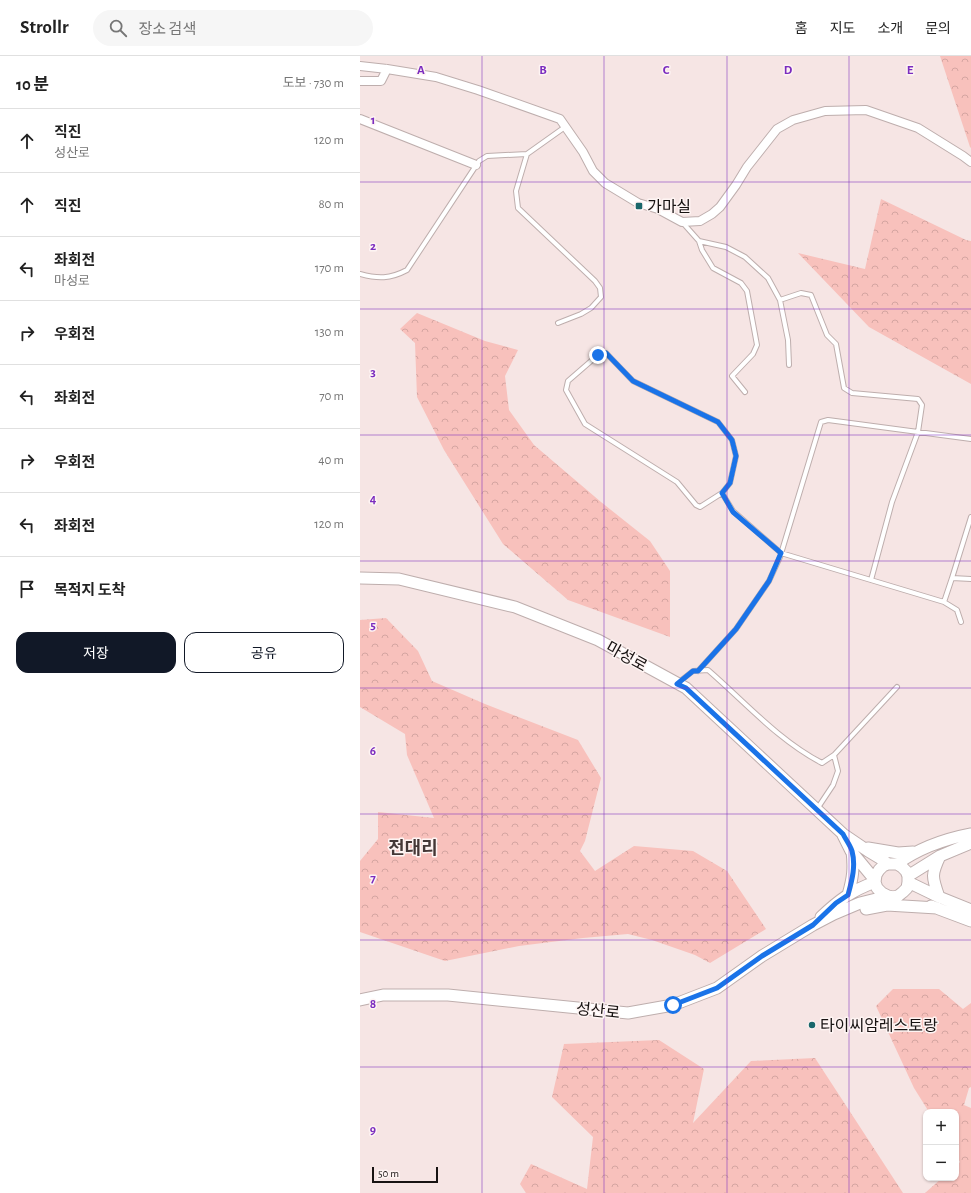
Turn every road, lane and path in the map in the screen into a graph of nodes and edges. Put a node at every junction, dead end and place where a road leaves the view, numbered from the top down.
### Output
1 (360, 66) edge
2 (387, 68) junction
3 (360, 81) edge
4 (360, 119) edge
5 (566, 127) junction
6 (527, 154) junction
7 (971, 162) edge
8 (476, 165) junction
9 (682, 222) junction
10 (699, 241) junction
11 (360, 274) edge
12 (780, 300) junction
13 (558, 324) dead end
14 (789, 365) dead end
15 (745, 392) dead end
16 (918, 432) junction
17 (971, 438) edge
18 (722, 493) junction
19 (971, 517) edge
20 (781, 553) junction
21 (360, 578) edge
22 (952, 578) junction
23 (971, 579) edge
24 (871, 580) junction
25 (944, 602) junction
26 (961, 622) dead end
27 (698, 671) junction
28 (677, 684) junction
29 (897, 687) dead end
30 (834, 755) junction
31 (817, 810) junction
32 (843, 834) junction
33 (971, 834) edge
34 (971, 843) edge
35 (862, 847) junction
36 (852, 851) junction
37 (917, 852) junction
38 (940, 856) junction
39 (892, 864) junction
40 (908, 879) junction
41 (875, 881) junction
42 (848, 895) junction
43 (893, 896) junction
44 (939, 897) junction
45 (937, 908) junction
46 (971, 910) edge
47 (834, 914) junction
48 (971, 921) edge
49 (813, 925) junction
50 (360, 1000) edge

1 - 2 street
2 - 3 street
2 - 5 street
4 - 8 street
5 - 6 lane
5 - 9 street
6 - 8 lane
6 - 13 lane
7 - 9 street
8 - 11 lane
9 - 10 lane
10 - 12 lane
10 - 15 lane
12 - 14 lane
12 - 16 lane
16 - 17 lane
16 - 20 lane
16 - 24 lane
18 - 18 lane
18 - 20 lane
19 - 22 lane
20 - 24 lane
20 - 27 lane
21 - 28 main road, 마성로
22 - 23 lane
22 - 25 lane
24 - 25 lane
25 - 26 lane
27 - 28 lane
27 - 30 lane
28 - 31 main road, 마성로
29 - 30 lane
30 - 31 lane
31 - 32 main road, 마성로
32 - 35 main road
32 - 36 main road
33 - 37 main road
34 - 38 main road
35 - 37 main road
35 - 39 main road
36 - 41 main road
36 - 42 main road
37 - 39 main road
38 - 40 main road
38 - 44 main road
39 - 40 main road
39 - 41 main road
40 - 43 main road
40 - 44 main road
41 - 42 main road
41 - 43 main road
42 - 49 main road
43 - 45 main road
43 - 47 main road
44 - 46 main road
45 - 47 main road
45 - 48 main road
47 - 49 main road
49 - 50 main road, 성산로

